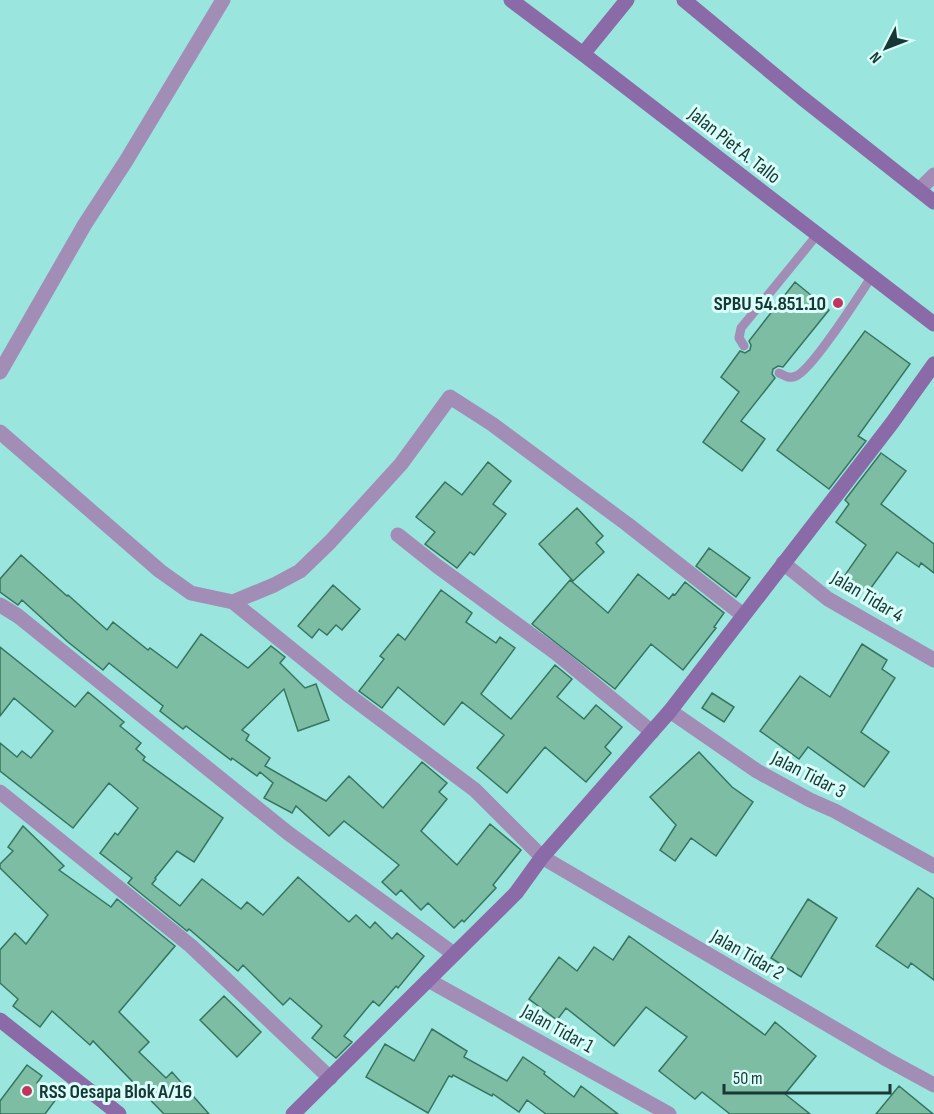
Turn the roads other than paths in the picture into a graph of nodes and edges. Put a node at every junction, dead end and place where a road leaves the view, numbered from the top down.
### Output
1 (223, 0) edge
2 (511, 0) edge
3 (627, 0) edge
4 (684, 0) edge
5 (583, 54) junction
6 (934, 174) edge
7 (919, 190) junction
8 (934, 202) edge
9 (817, 235) junction
10 (872, 276) junction
11 (934, 324) edge
12 (744, 346) dead end
13 (934, 364) edge
14 (0, 372) edge
15 (779, 373) dead end
16 (0, 432) edge
17 (398, 534) dead end
18 (783, 563) junction
19 (233, 602) junction
20 (0, 605) edge
21 (743, 615) junction
22 (934, 660) edge
23 (670, 711) junction
24 (652, 732) junction
25 (0, 792) edge
26 (542, 857) junction
27 (934, 866) edge
28 (454, 954) junction
29 (428, 980) junction
30 (0, 1020) edge
31 (330, 1078) junction
32 (934, 1085) edge
33 (119, 1114) edge
34 (293, 1114) edge
35 (669, 1114) edge

1 - 14 street
2 - 5 street, Jalan Piet A. Tallo
3 - 5 street
4 - 7 street
5 - 9 street, Jalan Piet A. Tallo
6 - 7 street
7 - 8 street
9 - 10 street, Jalan Piet A. Tallo
9 - 12 lane
10 - 11 street, Jalan Piet A. Tallo
10 - 15 lane
13 - 18 street
16 - 19 street
17 - 24 street
18 - 21 street
18 - 22 street, Jalan Tidar 4
19 - 21 street
19 - 26 street, Jalan Tidar 2
20 - 28 street
21 - 23 street
23 - 24 street
23 - 27 street, Jalan Tidar 3
24 - 26 street
25 - 31 street
26 - 28 street
26 - 32 street, Jalan Tidar 2
28 - 29 street
29 - 31 street
29 - 35 street, Jalan Tidar 1
30 - 33 street
31 - 34 street

